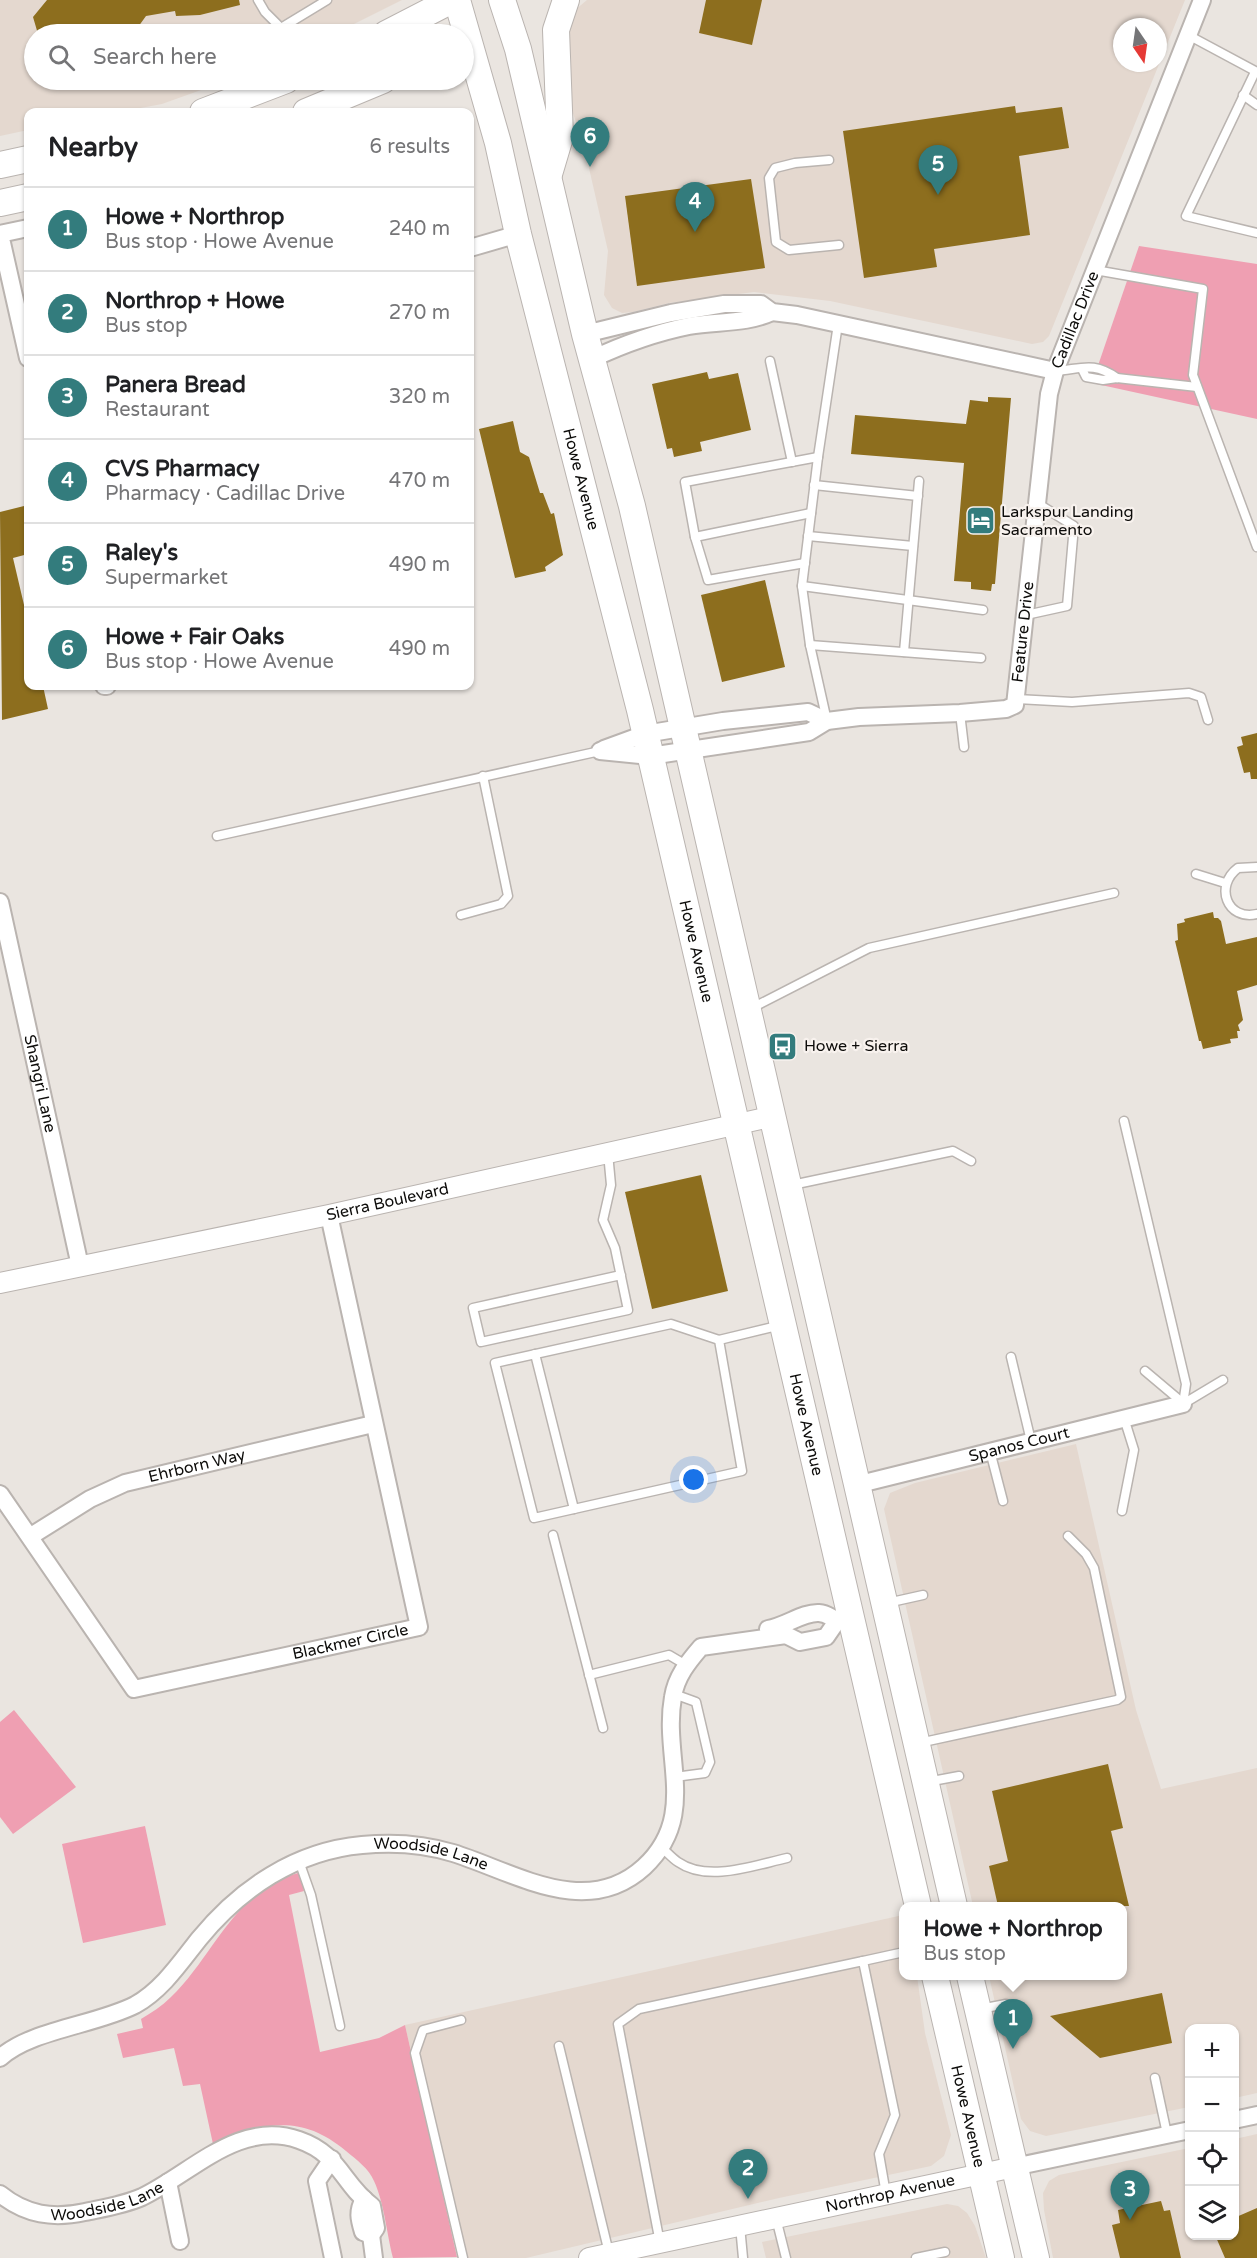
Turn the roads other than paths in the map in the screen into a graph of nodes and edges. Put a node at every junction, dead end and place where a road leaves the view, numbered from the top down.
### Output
1 (258, 0) edge
2 (327, 0) edge
3 (452, 0) edge
4 (457, 0) edge
5 (566, 0) edge
6 (1202, 0) edge
7 (504, 4) edge
8 (276, 24) edge
9 (293, 24) edge
10 (405, 24) edge
11 (463, 24) edge
12 (474, 28) edge
13 (1188, 35) junction
14 (474, 61) edge
15 (1256, 72) edge
16 (260, 90) edge
17 (359, 90) edge
18 (473, 90) edge
19 (1243, 95) junction
20 (486, 99) junction
21 (1257, 105) edge
22 (213, 108) edge
23 (316, 108) edge
24 (24, 160) edge
25 (829, 160) dead end
26 (0, 165) edge
27 (549, 174) junction
28 (24, 198) edge
29 (0, 203) edge
30 (24, 229) edge
31 (5, 233) edge
32 (1257, 233) edge
33 (518, 234) junction
34 (839, 245) dead end
35 (474, 247) edge
36 (1095, 270) junction
37 (772, 312) junction
38 (838, 324) junction
39 (585, 334) junction
40 (24, 336) edge
41 (592, 359) junction
42 (770, 362) dead end
43 (1055, 371) junction
44 (1197, 387) junction
45 (818, 457) junction
46 (792, 462) junction
47 (919, 481) dead end
48 (814, 485) junction
49 (918, 496) junction
50 (1037, 503) junction
51 (811, 513) junction
52 (808, 536) junction
53 (696, 537) junction
54 (913, 546) junction
55 (1257, 547) edge
56 (805, 563) junction
57 (802, 586) junction
58 (909, 600) junction
59 (982, 610) dead end
60 (1026, 615) junction
61 (810, 645) junction
62 (904, 652) junction
63 (981, 658) dead end
64 (1017, 699) junction
65 (960, 713) junction
66 (1208, 720) dead end
67 (827, 721) junction
68 (686, 738) junction
69 (647, 745) junction
70 (964, 747) dead end
71 (600, 751) joint
72 (483, 776) junction
73 (217, 836) dead end
74 (1257, 867) edge
75 (1196, 874) dead end
76 (1225, 883) junction
77 (1114, 893) dead end
78 (0, 902) edge
79 (1257, 914) edge
80 (461, 915) dead end
81 (748, 1009) junction
82 (774, 1116) junction
83 (1124, 1121) dead end
84 (736, 1124) junction
85 (608, 1152) junction
86 (970, 1161) dead end
87 (789, 1186) junction
88 (329, 1215) junction
89 (80, 1266) junction
90 (621, 1275) junction
91 (0, 1283) edge
92 (782, 1323) junction
93 (719, 1340) junction
94 (535, 1354) junction
95 (1011, 1357) dead end
96 (1145, 1371) dead end
97 (1223, 1380) dead end
98 (1183, 1404) junction
99 (1124, 1417) junction
100 (373, 1424) junction
101 (1031, 1441) junction
102 (990, 1451) junction
103 (856, 1485) junction
104 (0, 1494) edge
105 (1003, 1501) dead end
106 (574, 1509) junction
107 (1122, 1511) dead end
108 (553, 1535) dead end
109 (31, 1536) junction
110 (1068, 1536) dead end
111 (923, 1595) dead end
112 (883, 1604) junction
113 (843, 1620) junction
114 (785, 1631) junction
115 (686, 1665) junction
116 (589, 1675) junction
117 (674, 1694) junction
118 (603, 1728) dead end
119 (916, 1743) junction
120 (959, 1776) dead end
121 (675, 1777) junction
122 (925, 1782) junction
123 (661, 1847) junction
124 (787, 1858) dead end
125 (299, 1860) junction
126 (917, 1902) edge
127 (953, 1902) edge
128 (899, 1953) edge
129 (863, 1961) junction
130 (936, 1980) edge
131 (971, 1980) edge
132 (1006, 2004) dead end
133 (978, 2010) junction
134 (461, 2020) dead end
135 (340, 2026) dead end
136 (559, 2046) dead end
137 (0, 2058) edge
138 (1155, 2078) dead end
139 (1257, 2115) edge
140 (1239, 2119) edge
141 (1185, 2131) edge
142 (1167, 2134) junction
143 (332, 2159) junction
144 (1014, 2167) junction
145 (982, 2174) junction
146 (168, 2182) junction
147 (886, 2194) junction
148 (2, 2199) edge
149 (776, 2217) junction
150 (740, 2226) junction
151 (180, 2241) dead end
152 (660, 2243) junction
153 (945, 2252) dead end
154 (596, 2257) edge
155 (333, 2258) edge
156 (375, 2258) edge
157 (463, 2258) edge
158 (743, 2258) edge
159 (786, 2258) edge
160 (916, 2258) edge
161 (1001, 2258) edge
162 (1036, 2258) edge

1 - 8 lane
2 - 9 lane
3 - 10 main road
4 - 11 main road, Howe Avenue
5 - 27 main road
6 - 13 street, Cadillac Drive
7 - 12 main road
7 - 27 main road
13 - 15 lane
13 - 36 street, Cadillac Drive
14 - 20 main road, Howe Avenue
15 - 19 lane
16 - 22 main road
17 - 23 main road
18 - 20 main road
19 - 21 lane
19 - 32 lane
20 - 33 main road, Howe Avenue
24 - 26 main road
25 - 34 lane
27 - 39 main road
28 - 29 main road
30 - 31 street
31 - 40 street
33 - 35 street
33 - 69 main road, Howe Avenue
36 - 43 street, Cadillac Drive
36 - 44 lane
37 - 38 street, Cadillac Drive
37 - 39 street, Cadillac Drive
37 - 41 street, Cadillac Drive
38 - 43 street, Cadillac Drive
38 - 45 lane
39 - 41 main road
41 - 68 main road
42 - 46 lane
43 - 44 lane
43 - 50 street, Feature Drive
44 - 55 lane
45 - 46 lane
45 - 48 lane
46 - 53 lane
47 - 49 lane
48 - 49 lane
48 - 51 lane
49 - 54 lane
50 - 60 street, Feature Drive
50 - 60 lane
51 - 52 lane
51 - 53 lane
52 - 54 lane
52 - 56 lane
53 - 56 lane
54 - 58 lane
56 - 57 lane
57 - 58 lane
57 - 61 lane
58 - 59 lane
58 - 62 lane
60 - 64 street, Feature Drive
61 - 62 lane
61 - 67 lane
62 - 63 lane
64 - 65 street, Feature Drive
64 - 66 lane
65 - 67 street, Feature Drive
65 - 70 lane
67 - 68 street, Feature Drive
67 - 68 street, Feature Drive
68 - 69 street, Feature Drive
68 - 69 street, Feature Drive
68 - 81 main road
69 - 71 street, Feature Drive
69 - 84 main road, Howe Avenue
71 - 72 lane
72 - 73 lane
72 - 80 lane
74 - 76 lane
75 - 76 lane
76 - 79 lane
77 - 81 lane
78 - 89 street, Shangri Lane
81 - 82 main road
82 - 84 street, Sierra Boulevard
82 - 87 main road
83 - 98 lane
84 - 85 street, Sierra Boulevard
84 - 92 main road, Howe Avenue
85 - 88 street, Sierra Boulevard
85 - 90 lane
86 - 87 lane
87 - 103 main road
88 - 89 street, Sierra Boulevard
88 - 100 street, Blackmer Circle
89 - 91 street, Sierra Boulevard
90 - 90 lane
92 - 93 lane
92 - 103 main road
92 - 113 main road, Howe Avenue
93 - 94 lane
93 - 106 lane
94 - 106 lane
94 - 106 lane
95 - 101 lane
96 - 98 lane
97 - 98 lane
98 - 99 street, Spanos Court
99 - 101 street, Spanos Court
99 - 107 lane
100 - 109 street, Ehrborn Way
100 - 109 street, Blackmer Circle
101 - 102 street, Spanos Court
102 - 103 street, Spanos Court
102 - 105 lane
103 - 112 main road
104 - 109 street, Blackmer Circle
108 - 116 lane
110 - 119 lane
111 - 112 lane
112 - 119 main road
113 - 114 street, Woodside Lane
113 - 114 street, Woodside Lane
113 - 119 main road
113 - 126 main road, Howe Avenue
114 - 115 street, Woodside Lane
115 - 116 lane
115 - 117 street, Woodside Lane
116 - 118 lane
117 - 121 street, Woodside Lane
117 - 121 lane
119 - 122 main road
120 - 122 lane
121 - 123 street, Woodside Lane
122 - 127 main road
123 - 124 lane
123 - 125 street, Woodside Lane
125 - 135 lane
125 - 137 street, Woodside Lane
128 - 129 lane
129 - 147 lane
129 - 152 lane
130 - 145 main road, Howe Avenue
131 - 133 main road, Howe Avenue
132 - 133 lane
133 - 144 main road, Howe Avenue
134 - 157 lane
136 - 154 lane
138 - 142 lane
139 - 140 street
141 - 142 street, Northrop Avenue
142 - 144 street, Northrop Avenue
143 - 146 street, Woodside Lane
143 - 155 street
143 - 156 street, Woodside Lane
144 - 145 street, Northrop Avenue
144 - 162 main road, Howe Avenue
145 - 147 street, Northrop Avenue
145 - 161 main road, Howe Avenue
146 - 148 street, Woodside Lane
146 - 151 street
147 - 149 street, Northrop Avenue
149 - 150 street, Northrop Avenue
149 - 159 lane
150 - 152 street, Northrop Avenue
150 - 158 lane
152 - 154 street, Northrop Avenue
153 - 160 lane

